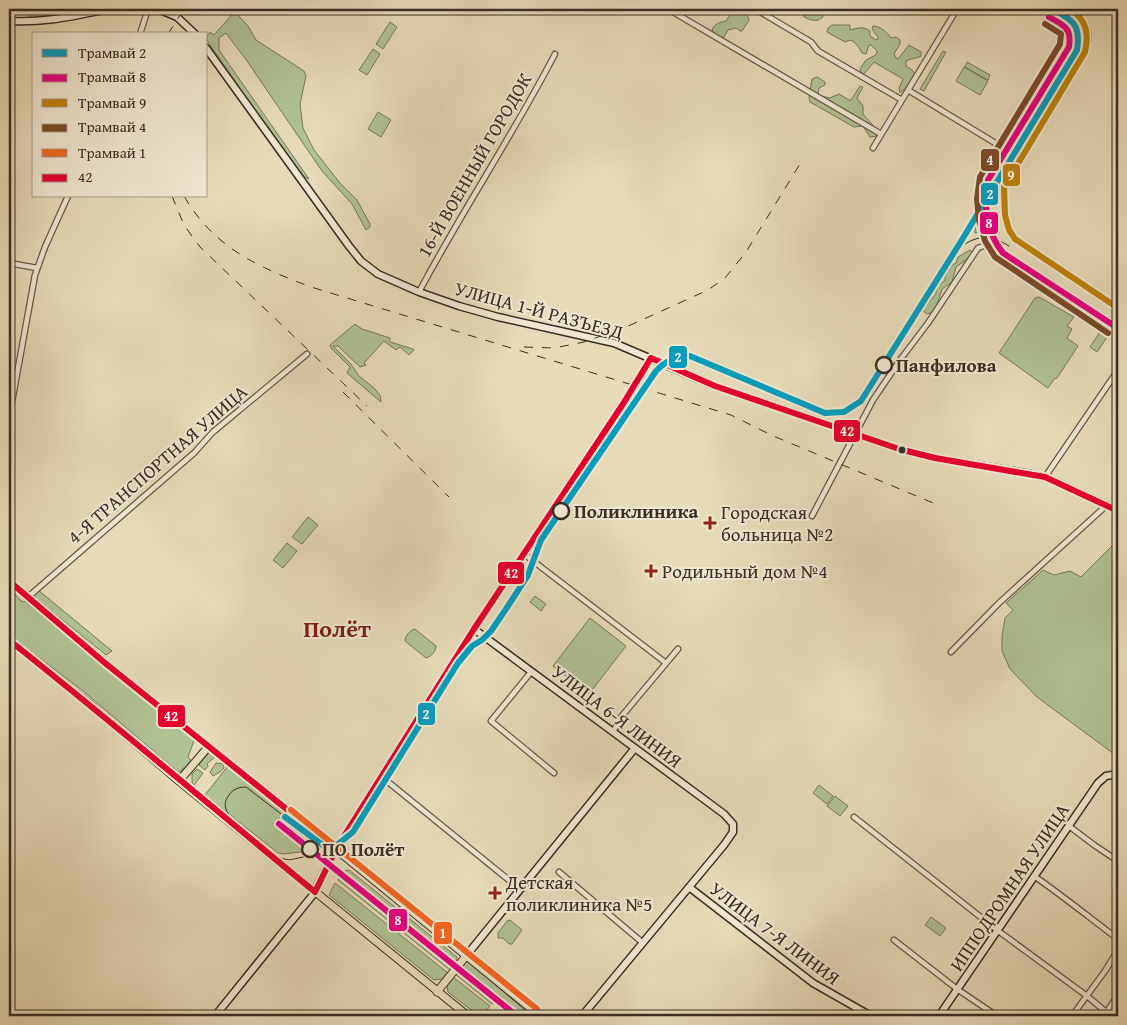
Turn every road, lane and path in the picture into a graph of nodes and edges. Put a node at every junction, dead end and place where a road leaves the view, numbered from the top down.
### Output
1 (109, 9) edge
2 (148, 9) edge
3 (158, 9) edge
4 (668, 9) edge
5 (957, 9) edge
6 (1071, 9) edge
7 (757, 10) dead end
8 (9, 21) edge
9 (141, 32) edge
10 (193, 32) edge
11 (208, 51) edge
12 (555, 54) dead end
13 (908, 90) junction
14 (902, 100) junction
15 (881, 134) junction
16 (873, 148) dead end
17 (1000, 168) dead end
18 (1010, 174) dead end
19 (67, 198) edge
20 (9, 263) edge
21 (37, 268) junction
22 (419, 292) junction
23 (1118, 328) edge
24 (307, 354) dead end
25 (651, 358) junction
26 (1118, 370) edge
27 (11, 398) edge
28 (9, 418) edge
29 (854, 434) junction
30 (1045, 477) junction
31 (1107, 506) junction
32 (1118, 511) edge
33 (812, 516) dead end
34 (524, 554) junction
35 (9, 581) edge
36 (28, 597) junction
37 (474, 630) junction
38 (9, 640) edge
39 (678, 649) dead end
40 (951, 652) dead end
41 (666, 663) junction
42 (532, 672) junction
43 (613, 732) junction
44 (209, 746) junction
45 (635, 748) junction
46 (554, 773) dead end
47 (1118, 774) edge
48 (382, 777) junction
49 (179, 781) junction
50 (854, 817) dead end
51 (1069, 826) junction
52 (336, 849) junction
53 (1118, 861) edge
54 (559, 872) dead end
55 (1034, 876) junction
56 (689, 887) junction
57 (520, 890) junction
58 (315, 892) junction
59 (997, 930) junction
60 (1118, 939) edge
61 (894, 940) dead end
62 (643, 943) junction
63 (1118, 950) edge
64 (466, 956) junction
65 (958, 989) junction
66 (437, 992) junction
67 (1118, 995) edge
68 (1086, 996) junction
69 (1107, 1015) edge
70 (215, 1016) edge
71 (468, 1016) edge
72 (540, 1016) edge
73 (582, 1016) edge
74 (871, 1016) edge
75 (939, 1016) edge
76 (997, 1016) edge
77 (1072, 1016) edge

1 - 8 main road
2 - 9 street
3 - 10 main road
4 - 15 street
5 - 13 street
6 - 18 street
7 - 14 street
11 - 22 main road
12 - 22 street, 16-Й ВОЕННЫЙ ГОРОДОК
13 - 14 street
13 - 17 street
14 - 15 street
15 - 16 street
19 - 21 street
20 - 21 street
21 - 27 street
22 - 25 main road, УЛИЦА 1-Й РАЗЪЕЗД
23 - 29 street
24 - 36 street, 4-Я ТРАНСПОРТНАЯ УЛИЦА
25 - 29 main road, УЛИЦА 1-Й РАЗЪЕЗД
25 - 34 main road
26 - 30 street
27 - 28 street
29 - 30 main road, УЛИЦА 1-Й РАЗЪЕЗД
29 - 33 street
30 - 31 main road, УЛИЦА 1-Й РАЗЪЕЗД
31 - 32 main road, УЛИЦА 1-Й РАЗЪЕЗД
31 - 40 street
34 - 37 main road
34 - 41 street
35 - 36 main road
36 - 44 main road
37 - 42 main road, УЛИЦА 6-Я ЛИНИЯ
37 - 48 main road
38 - 49 main road
39 - 41 street
41 - 43 street
42 - 43 main road, УЛИЦА 6-Я ЛИНИЯ
42 - 46 street
43 - 45 main road, УЛИЦА 6-Я ЛИНИЯ
44 - 49 main road
44 - 52 main road
45 - 56 main road, УЛИЦА 6-Я ЛИНИЯ
45 - 57 main road
47 - 51 main road, ИППОДРОМНАЯ УЛИЦА
48 - 52 main road
48 - 57 street
49 - 58 main road
50 - 59 street
51 - 53 street
51 - 55 main road, ИППОДРОМНАЯ УЛИЦА
52 - 58 main road
52 - 64 main road
54 - 62 street
55 - 59 main road, ИППОДРОМНАЯ УЛИЦА
55 - 60 street
56 - 62 main road
56 - 74 main road, УЛИЦА 7-Я ЛИНИЯ
57 - 64 main road
58 - 66 main road
58 - 70 main road
59 - 65 main road, ИППОДРОМНАЯ УЛИЦА
59 - 68 street
61 - 65 street
62 - 73 main road
63 - 68 street
64 - 66 main road
64 - 72 main road
65 - 75 main road, ИППОДРОМНАЯ УЛИЦА
65 - 76 street
66 - 71 main road
67 - 69 street
68 - 69 street
68 - 77 street

